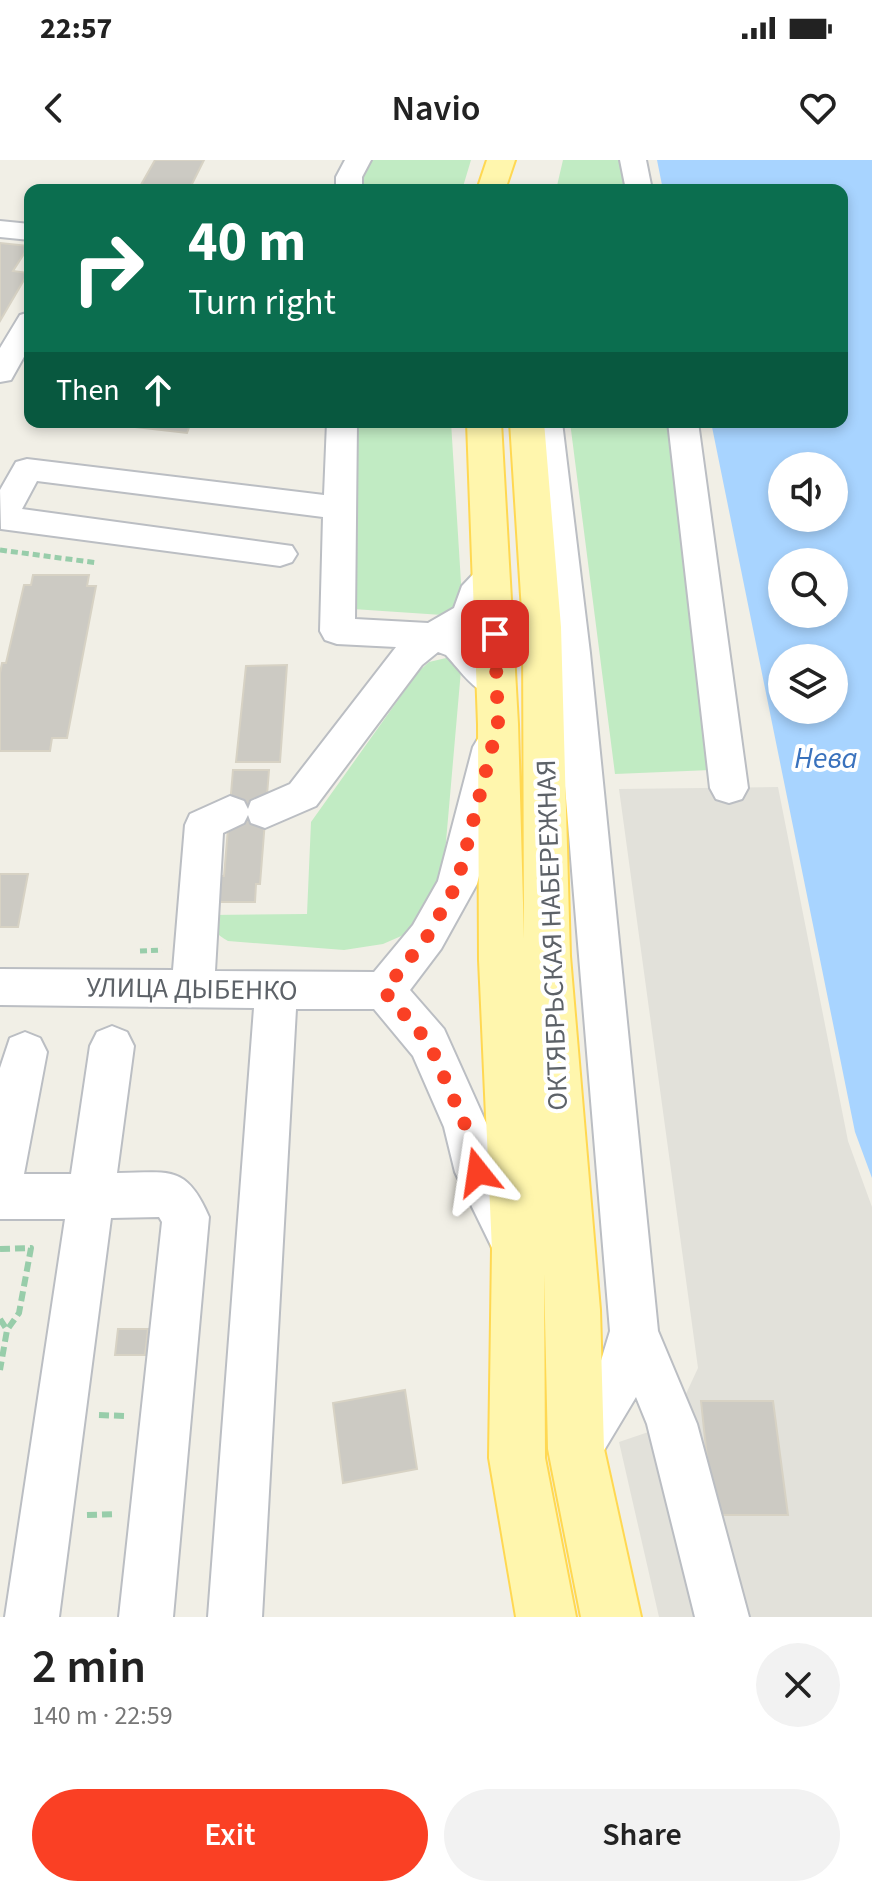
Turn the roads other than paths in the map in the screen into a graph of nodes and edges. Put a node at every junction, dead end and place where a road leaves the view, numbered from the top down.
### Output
1 (358, 160) edge
2 (501, 160) edge
3 (633, 160) edge
4 (349, 184) edge
5 (493, 184) edge
6 (638, 184) edge
7 (0, 229) edge
8 (24, 231) edge
9 (24, 331) edge
10 (0, 373) edge
11 (342, 428) edge
12 (484, 428) edge
13 (527, 428) edge
14 (548, 428) edge
15 (684, 428) edge
16 (340, 508) junction
17 (0, 518) edge
18 (280, 554) dead end
19 (492, 575) junction
20 (434, 636) junction
21 (497, 704) junction
22 (729, 788) dead end
23 (0, 987) edge
24 (193, 988) junction
25 (276, 991) junction
26 (384, 991) junction
27 (112, 1046) dead end
28 (25, 1052) dead end
29 (0, 1178) edge
30 (91, 1196) junction
31 (0, 1197) edge
32 (518, 1250) junction
33 (634, 1331) junction
34 (576, 1449) junction
35 (32, 1617) edge
36 (146, 1617) edge
37 (235, 1617) edge
38 (546, 1617) edge
39 (611, 1617) edge
40 (722, 1617) edge

1 - 4 street
2 - 5 main road
3 - 6 street
7 - 8 street
9 - 10 street
11 - 16 street
12 - 19 main road, ОКТЯБРЬСКАЯ НАБЕРЕЖНАЯ
13 - 34 main road, ОКТЯБРЬСКАЯ НАБЕРЕЖНАЯ
14 - 33 street
15 - 22 street
16 - 17 street
16 - 20 street
17 - 18 street
19 - 20 street
19 - 21 main road, ОКТЯБРЬСКАЯ НАБЕРЕЖНАЯ
20 - 21 street
20 - 24 street
21 - 26 street
21 - 32 main road, ОКТЯБРЬСКАЯ НАБЕРЕЖНАЯ
23 - 24 street, УЛИЦА ДЫБЕНКО
24 - 25 street, УЛИЦА ДЫБЕНКО
25 - 26 street, УЛИЦА ДЫБЕНКО
25 - 37 street
26 - 32 street
27 - 30 street
28 - 29 street
30 - 31 street
30 - 35 street
30 - 36 street
32 - 38 main road, ОКТЯБРЬСКАЯ НАБЕРЕЖНАЯ
33 - 34 street
33 - 40 street
34 - 39 main road, ОКТЯБРЬСКАЯ НАБЕРЕЖНАЯ

